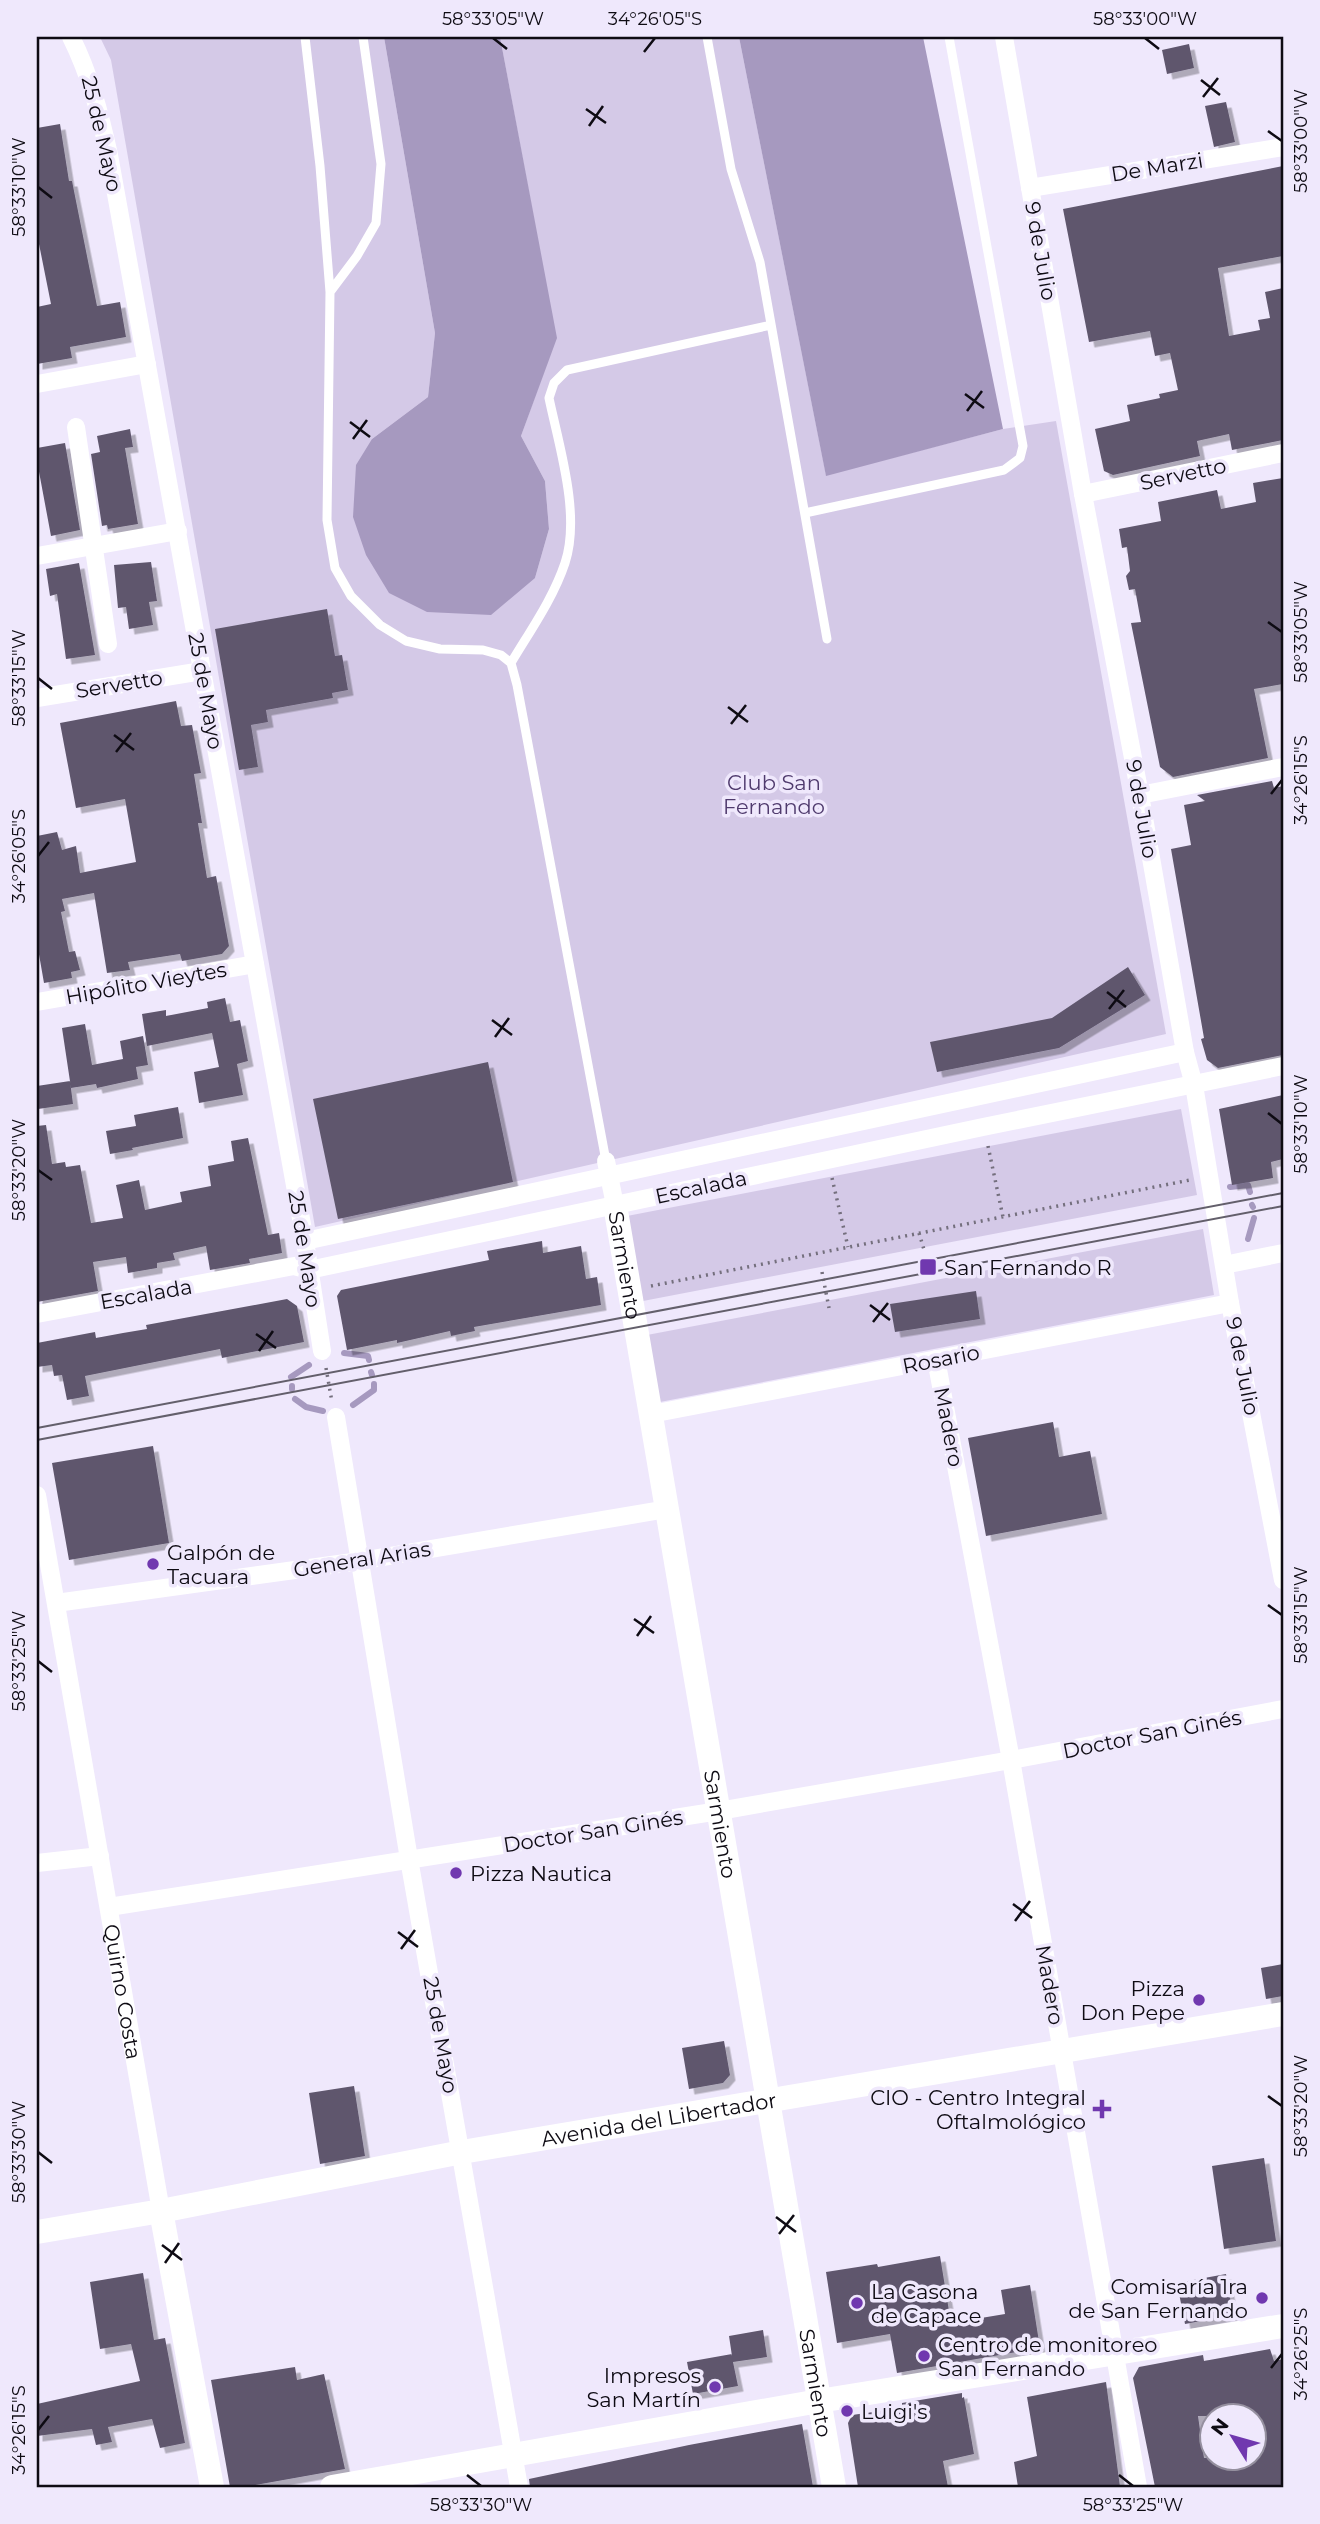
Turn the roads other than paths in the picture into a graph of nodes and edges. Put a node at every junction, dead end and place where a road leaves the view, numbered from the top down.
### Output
1 (71, 37) edge
2 (305, 37) edge
3 (363, 37) edge
4 (707, 37) edge
5 (948, 37) edge
6 (1004, 37) edge
7 (1283, 147) edge
8 (1030, 188) junction
9 (330, 292) junction
10 (771, 325) junction
11 (147, 364) junction
12 (37, 384) edge
13 (76, 426) dead end
14 (1283, 453) edge
15 (1083, 494) junction
16 (805, 513) junction
17 (178, 531) junction
18 (94, 546) junction
19 (37, 556) edge
20 (827, 639) dead end
21 (108, 644) dead end
22 (511, 663) junction
23 (202, 671) junction
24 (37, 698) edge
25 (1283, 767) edge
26 (1140, 795) junction
27 (255, 964) junction
28 (37, 1002) edge
29 (1185, 1052) junction
30 (1283, 1066) edge
31 (1194, 1085) junction
32 (608, 1168) junction
33 (615, 1205) junction
34 (305, 1241) junction
35 (1283, 1253) edge
36 (1224, 1265) junction
37 (309, 1270) junction
38 (1230, 1303) junction
39 (37, 1314) edge
40 (322, 1351) road end
41 (936, 1359) junction
42 (651, 1414) junction
43 (336, 1417) road end
44 (37, 1495) edge
45 (667, 1509) junction
46 (360, 1561) junction
47 (1283, 1580) edge
48 (56, 1603) junction
49 (1283, 1709) edge
50 (1011, 1760) junction
51 (719, 1811) junction
52 (100, 1856) junction
53 (410, 1859) junction
54 (37, 1863) edge
55 (109, 1907) junction
56 (1283, 2014) edge
57 (1061, 2052) junction
58 (767, 2101) junction
59 (462, 2152) junction
60 (161, 2211) junction
61 (37, 2232) edge
62 (1283, 2326) edge
63 (1113, 2354) junction
64 (819, 2401) junction
65 (513, 2455) junction
66 (212, 2487) edge
67 (332, 2487) edge
68 (519, 2487) edge
69 (834, 2487) edge
70 (1138, 2487) edge

1 - 11 street, 25 de Mayo
2 - 9 lane
3 - 9 lane
4 - 10 lane
5 - 16 lane
6 - 8 street, 9 de Julio
7 - 8 street, De Marzi
8 - 15 street, 9 de Julio
9 - 22 lane
10 - 16 lane
10 - 22 lane
11 - 12 street
11 - 17 street, 25 de Mayo
13 - 18 street
14 - 15 street, Servetto
15 - 26 street, 9 de Julio
16 - 20 lane
17 - 18 street
17 - 23 street, 25 de Mayo
18 - 19 street
18 - 21 street
22 - 32 lane
23 - 24 street, Servetto
23 - 27 street, 25 de Mayo
25 - 26 street
26 - 29 street, 9 de Julio
27 - 28 street, Hipólito Vieytes
27 - 34 street, 25 de Mayo
29 - 31 street, 9 de Julio
29 - 32 street, Escalada
30 - 31 street, Escalada
31 - 33 street, Escalada
31 - 36 street, 9 de Julio
32 - 33 street, Sarmiento
32 - 34 street, Escalada
33 - 37 street, Escalada
33 - 42 main road, Sarmiento
34 - 37 street, 25 de Mayo
35 - 36 street
36 - 38 street, 9 de Julio
37 - 39 street, Escalada
37 - 40 street, 25 de Mayo
38 - 41 street, Rosario
38 - 47 street, 9 de Julio
41 - 42 street, Rosario
41 - 50 street, Madero
42 - 45 main road, Sarmiento
43 - 46 street, 25 de Mayo
44 - 48 street, Quirno Costa
45 - 46 street, General Arias
45 - 51 main road, Sarmiento
46 - 48 street, General Arias
46 - 53 street, 25 de Mayo
48 - 52 street, Quirno Costa
49 - 50 street, Doctor San Ginés
50 - 51 street, Doctor San Ginés
50 - 57 street, Madero
51 - 53 street, Doctor San Ginés
51 - 58 main road, Sarmiento
52 - 54 street
52 - 55 street, Quirno Costa
53 - 55 street, Doctor San Ginés
53 - 59 street, 25 de Mayo
55 - 60 street, Quirno Costa
56 - 57 main road, Avenida del Libertador
57 - 58 main road, Avenida del Libertador
57 - 63 street, Madero
58 - 59 main road, Avenida del Libertador
58 - 64 main road, Sarmiento
59 - 60 main road, Avenida del Libertador
59 - 65 street, 25 de Mayo
60 - 61 main road, Avenida del Libertador
60 - 66 main road, Quirno Costa
62 - 63 main road
63 - 64 main road
63 - 70 street, Madero
64 - 65 main road
64 - 69 main road, Sarmiento
65 - 67 main road
65 - 68 street, 25 de Mayo

